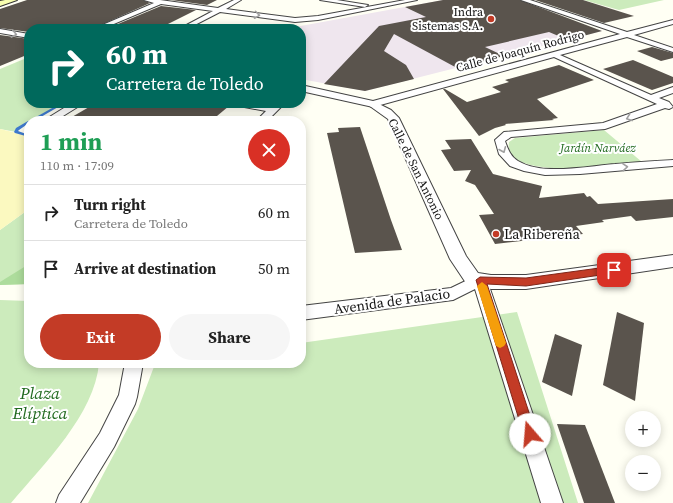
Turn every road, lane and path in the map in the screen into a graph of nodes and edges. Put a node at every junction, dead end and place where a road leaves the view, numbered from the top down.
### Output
1 (13, 0) edge
2 (147, 0) edge
3 (238, 0) edge
4 (319, 0) edge
5 (323, 0) edge
6 (414, 0) edge
7 (524, 0) edge
8 (542, 0) edge
9 (162, 1) edge
10 (384, 3) edge
11 (0, 4) edge
12 (219, 10) junction
13 (318, 18) junction
14 (673, 22) edge
15 (108, 24) edge
16 (192, 24) edge
17 (631, 26) dead end
18 (612, 29) junction
19 (646, 29) junction
20 (0, 31) edge
21 (24, 35) edge
22 (625, 35) junction
23 (643, 39) junction
24 (663, 39) dead end
25 (673, 42) edge
26 (673, 50) edge
27 (558, 55) junction
28 (306, 89) edge
29 (673, 90) edge
30 (651, 98) junction
31 (373, 104) junction
32 (669, 106) edge
33 (70, 108) edge
34 (274, 108) edge
35 (57, 116) edge
36 (266, 116) edge
37 (673, 163) edge
38 (673, 261) edge
39 (480, 280) junction
40 (306, 312) edge
41 (133, 368) edge
42 (67, 503) edge
43 (552, 503) edge

1 - 11 main road
2 - 9 street
3 - 12 street
4 - 13 street
5 - 10 street
6 - 10 street
7 - 18 street
8 - 18 street
9 - 12 street
9 - 15 street
10 - 13 street
12 -> 13 street
12 - 16 street
14 - 19 street, Calle de Joaquín Rodrigo
17 - 19 street
18 - 22 street
19 - 22 street, Calle de Joaquín Rodrigo
19 - 23 street
20 -> 21 street
22 - 23 street
22 - 27 street, Calle de Joaquín Rodrigo
23 - 26 street
24 - 25 street
27 - 30 street
27 - 31 street, Calle de Joaquín Rodrigo
28 - 31 street, Calle de San Antonio
29 - 30 street
30 - 32 street
31 - 39 street, Calle de San Antonio
32 -> 37 street
33 - 35 street
34 - 36 street
38 - 39 street
39 - 40 street, Avenida de Palacio
39 - 43 street
41 - 42 street

